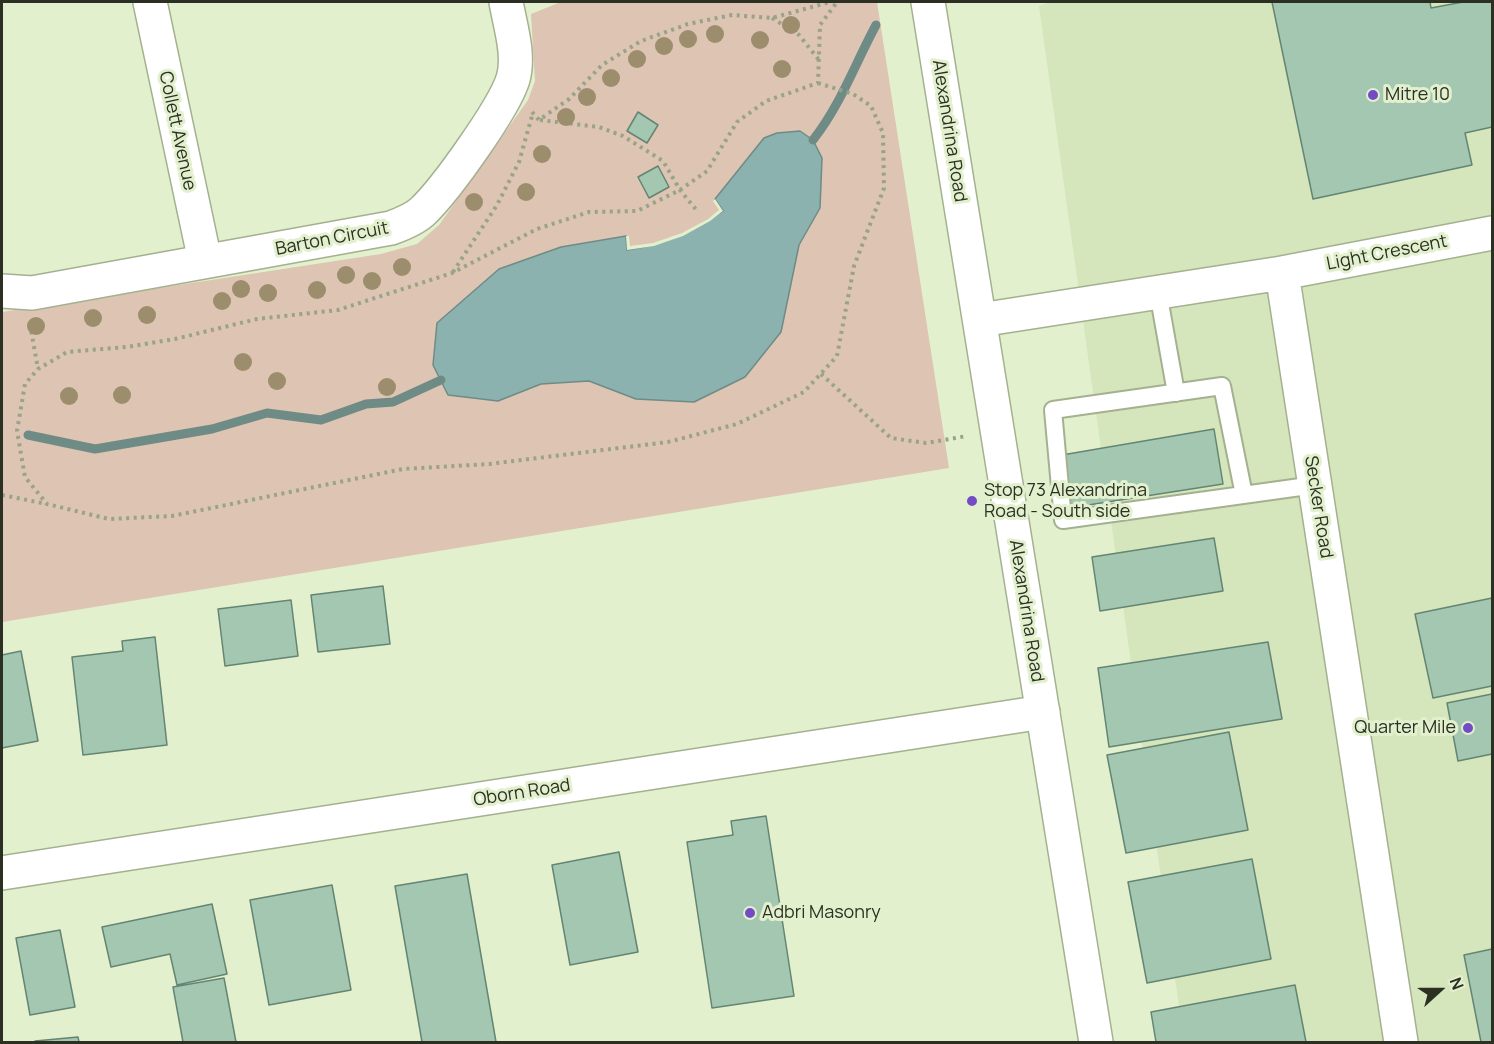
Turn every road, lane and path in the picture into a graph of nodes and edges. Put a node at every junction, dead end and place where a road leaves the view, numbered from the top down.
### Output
1 (150, 2) edge
2 (506, 2) edge
3 (830, 2) edge
4 (837, 2) edge
5 (928, 2) edge
6 (772, 18) junction
7 (819, 60) junction
8 (818, 83) junction
9 (504, 99) junction
10 (533, 112) junction
11 (539, 120) junction
12 (680, 190) junction
13 (698, 212) dead end
14 (1492, 233) edge
15 (205, 261) junction
16 (452, 273) junction
17 (1282, 273) junction
18 (17, 292) edge
19 (1158, 292) junction
20 (980, 320) junction
21 (38, 369) junction
22 (821, 374) junction
23 (1176, 393) junction
24 (997, 430) junction
25 (1315, 485) junction
26 (2, 495) edge
27 (1244, 495) junction
28 (47, 504) junction
29 (1043, 712) junction
30 (2, 873) edge
31 (1096, 1042) edge
32 (1401, 1042) edge

1 - 15 street, Collett Avenue
2 - 9 street, Barton Circuit
3 - 6 path
4 - 7 path
5 - 20 street, Alexandrina Road
6 - 7 path
6 - 11 path
7 - 8 path
8 - 12 path
8 - 22 path
9 - 10 path
9 - 15 street, Barton Circuit
10 - 11 path
10 - 16 path
11 - 12 path
12 - 13 path
12 - 16 path
14 - 17 street, Light Crescent
15 - 18 street, Barton Circuit
16 - 21 path
17 - 19 street
17 - 25 street, Secker Road
18 - 21 path
19 - 20 street
19 - 23 lane
20 - 24 street, Alexandrina Road
21 - 28 path
22 - 24 path
22 - 28 path
23 - 27 lane
23 - 27 lane
24 - 29 street, Alexandrina Road
25 - 27 lane
25 - 32 street, Secker Road
26 - 28 path
29 - 30 street, Oborn Road
29 - 31 street, Alexandrina Road

